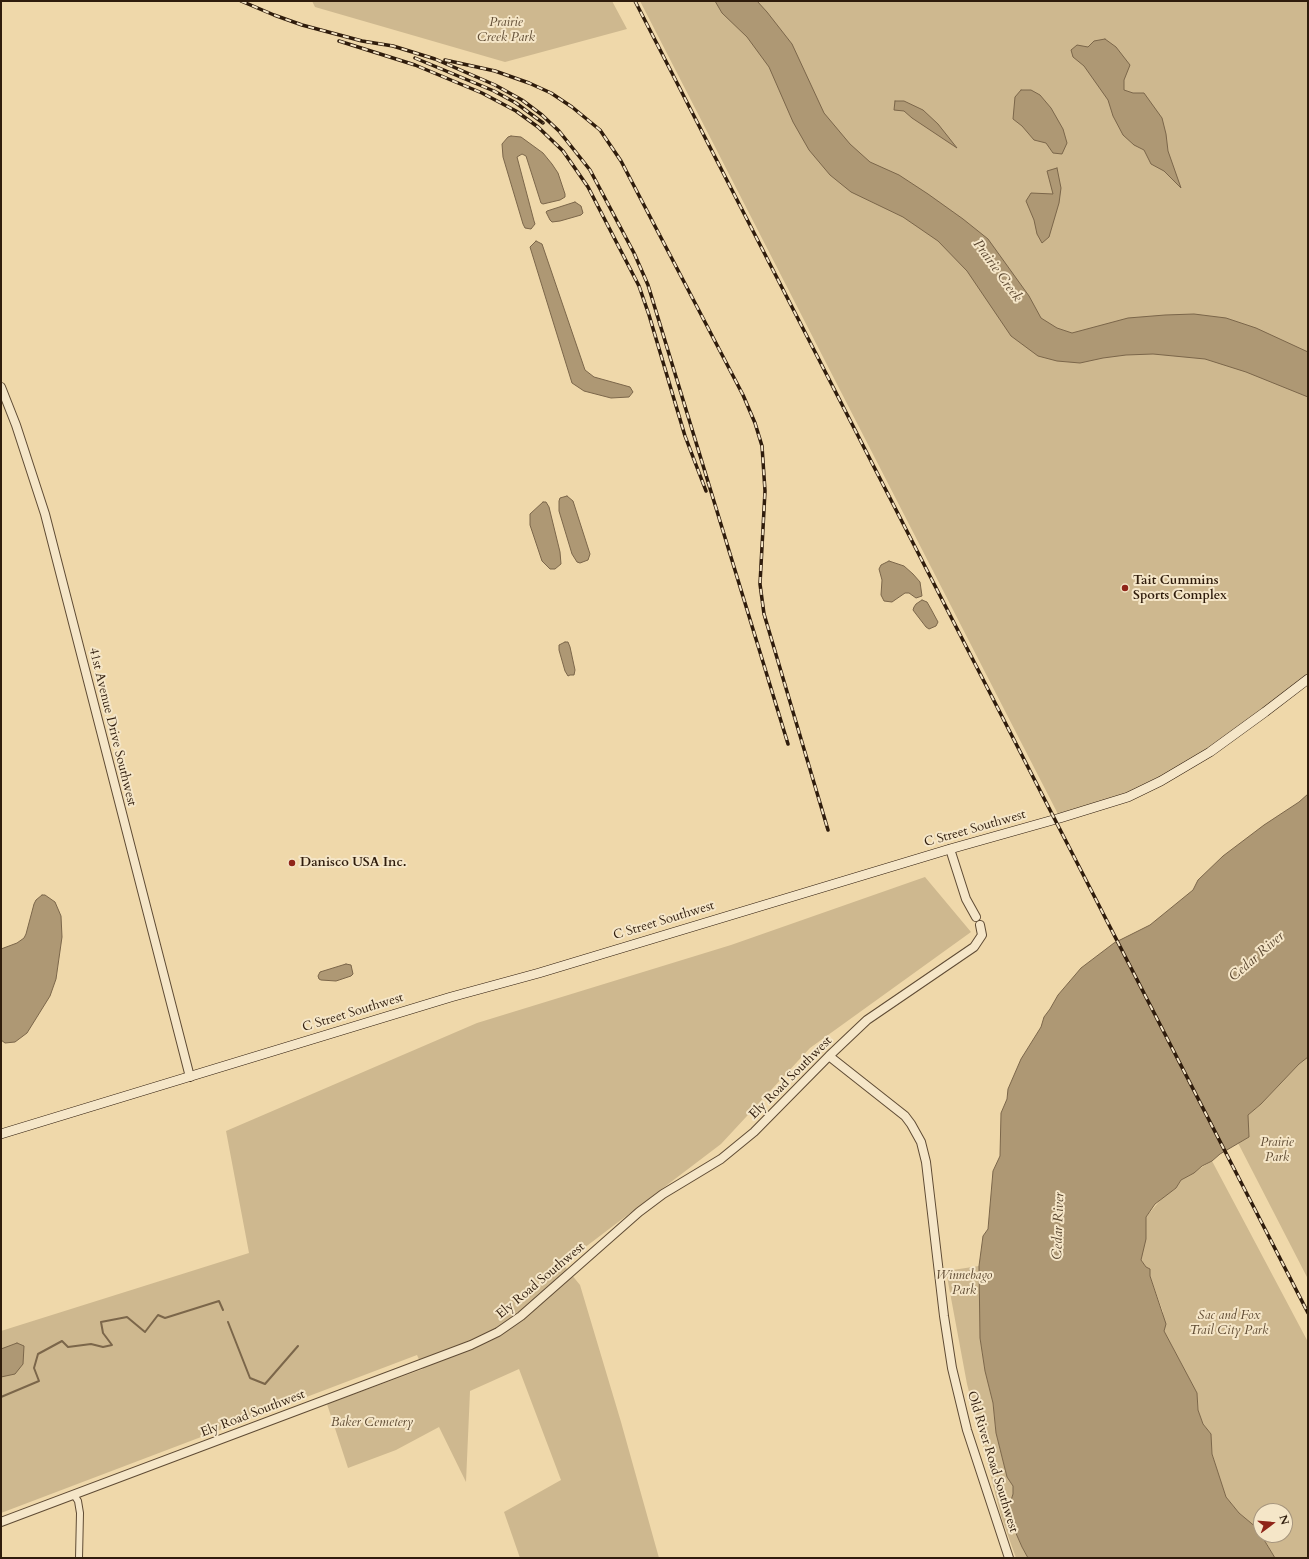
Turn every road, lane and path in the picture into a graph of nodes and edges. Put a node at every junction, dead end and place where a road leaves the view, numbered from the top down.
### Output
1 (1, 387) edge
2 (1308, 679) edge
3 (950, 849) junction
4 (829, 1056) junction
5 (190, 1077) junction
6 (1, 1134) edge
7 (74, 1495) junction
8 (1, 1522) edge
9 (78, 1558) edge
10 (1009, 1558) edge

1 - 5 street, 41st Avenue Drive Southwest
2 - 3 main road, C Street Southwest
3 - 4 street, Ely Road Southwest
3 - 5 main road, C Street Southwest
4 - 7 street, Ely Road Southwest
4 - 10 street, Old River Road Southwest
5 - 6 main road, C Street Southwest
7 - 8 street, Ely Road Southwest
7 - 9 street

